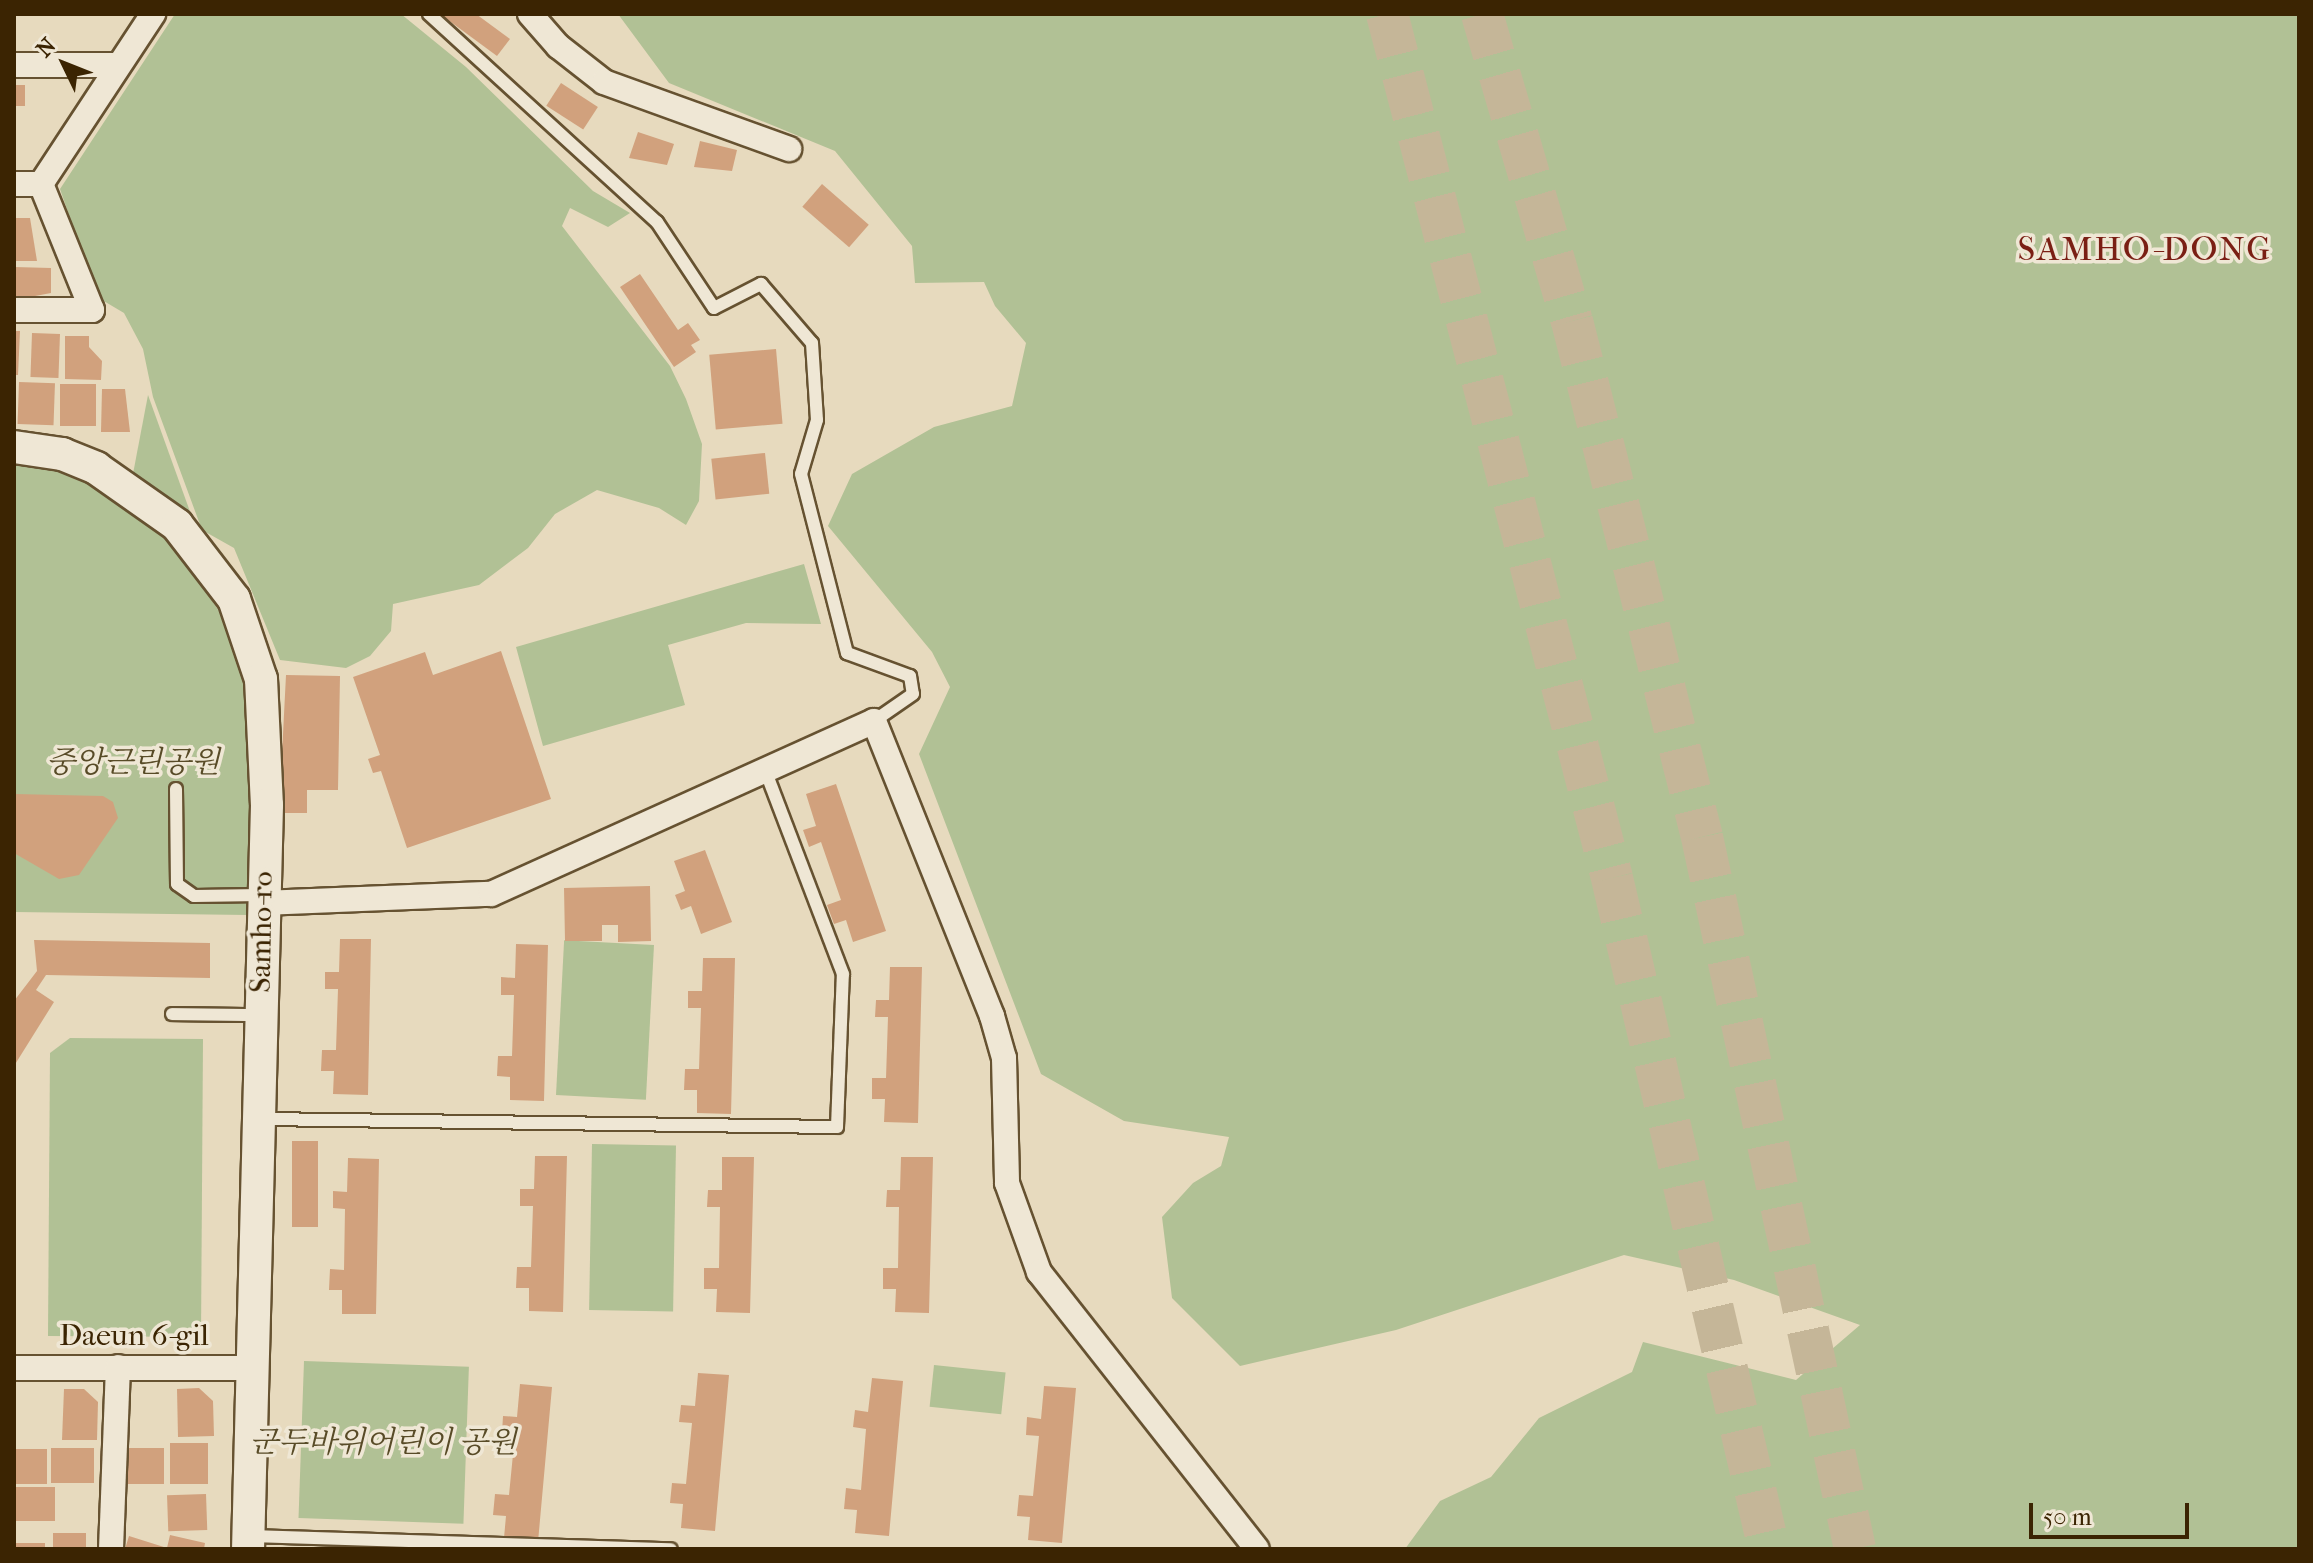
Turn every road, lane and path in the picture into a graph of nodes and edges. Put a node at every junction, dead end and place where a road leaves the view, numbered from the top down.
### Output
1 (153, 14) edge
2 (429, 14) edge
3 (530, 14) edge
4 (14, 65) edge
5 (118, 65) junction
6 (789, 149) dead end
7 (14, 184) edge
8 (41, 184) junction
9 (14, 310) edge
10 (14, 447) edge
11 (874, 721) junction
12 (765, 770) junction
13 (176, 789) dead end
14 (261, 899) junction
15 (172, 1014) dead end
16 (260, 1015) junction
17 (258, 1119) junction
18 (118, 1367) junction
19 (14, 1368) edge
20 (254, 1368) junction
21 (248, 1542) edge
22 (111, 1549) edge
23 (671, 1549) edge
24 (1257, 1549) edge

1 - 5 street
2 - 11 lane
3 - 6 street
4 - 5 street
5 - 8 street
7 - 8 street
8 - 9 street
10 - 14 street, Samho-ro
11 - 12 street
11 - 24 street
12 - 14 street
12 - 17 lane
13 - 14 lane
14 - 16 street, Samho-ro
15 - 16 lane
16 - 17 street, Samho-ro
17 - 20 street, Samho-ro
18 - 19 street, Daeun 6-gil
18 - 20 street, Daeun 6-gil
18 - 22 street
20 - 21 street, Samho-ro
21 - 23 lane

